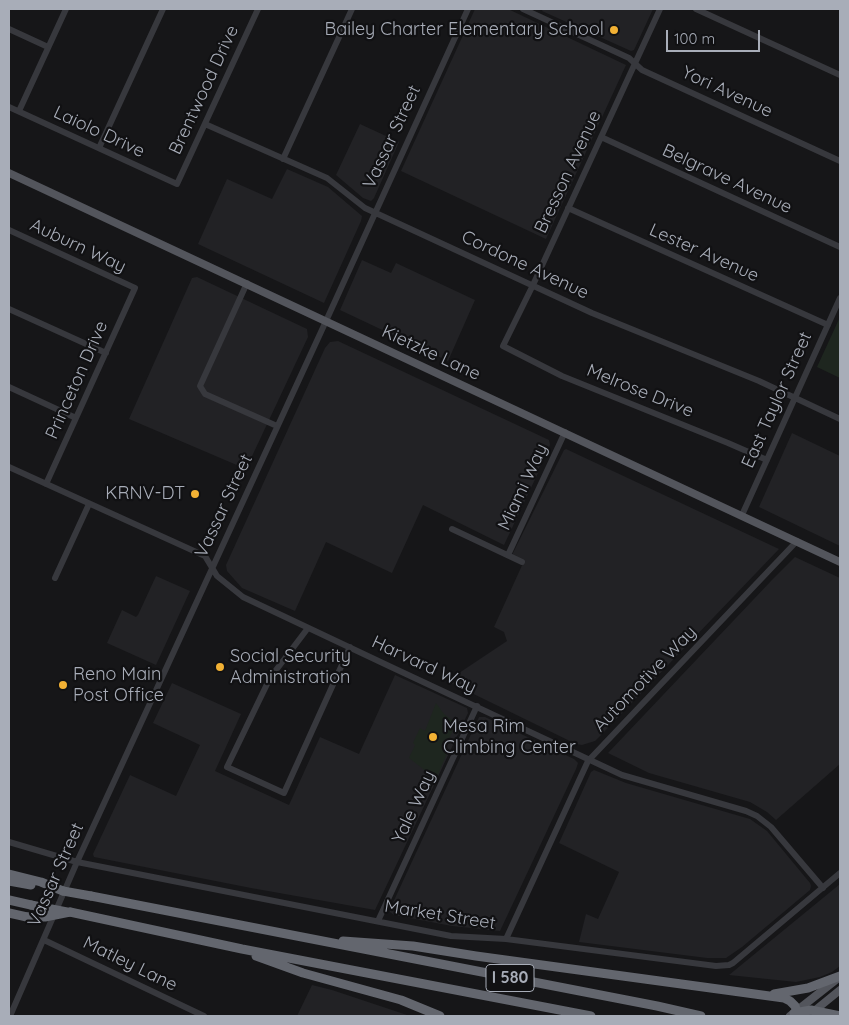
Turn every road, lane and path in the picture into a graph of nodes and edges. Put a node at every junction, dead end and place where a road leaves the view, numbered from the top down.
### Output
1 (66, 9) edge
2 (163, 9) edge
3 (258, 9) edge
4 (352, 9) edge
5 (468, 9) edge
6 (523, 9) edge
7 (660, 9) edge
8 (696, 9) edge
9 (9, 29) edge
10 (48, 47) junction
11 (635, 63) junction
12 (840, 75) edge
13 (9, 107) edge
14 (19, 111) junction
15 (205, 124) junction
16 (601, 138) junction
17 (99, 148) junction
18 (283, 159) junction
19 (840, 161) edge
20 (9, 173) edge
21 (177, 184) joint
22 (568, 208) junction
23 (374, 212) junction
24 (9, 230) edge
25 (840, 247) edge
26 (247, 283) junction
27 (533, 285) junction
28 (135, 288) joint
29 (840, 298) edge
30 (9, 309) edge
31 (326, 321) junction
32 (828, 325) junction
33 (503, 346) joint
34 (106, 353) junction
35 (9, 387) edge
36 (795, 398) junction
37 (76, 418) junction
38 (840, 419) edge
39 (277, 426) junction
40 (565, 432) junction
41 (767, 460) junction
42 (9, 467) edge
43 (46, 484) junction
44 (89, 504) junction
45 (742, 515) junction
46 (452, 529) dead end
47 (797, 541) junction
48 (508, 555) junction
49 (522, 562) dead end
50 (840, 562) edge
51 (212, 567) junction
52 (55, 578) dead end
53 (308, 628) junction
54 (350, 647) junction
55 (477, 706) junction
56 (589, 759) junction
57 (9, 842) edge
58 (77, 862) junction
59 (840, 873) edge
60 (9, 874) edge
61 (9, 881) edge
62 (40, 884) junction
63 (823, 888) junction
64 (9, 900) edge
65 (70, 912) junction
66 (9, 913) edge
67 (378, 921) junction
68 (44, 940) junction
69 (320, 940) junction
70 (506, 940) junction
71 (242, 949) junction
72 (840, 976) edge
73 (840, 990) edge
74 (751, 994) junction
75 (812, 1013) edge
76 (795, 1014) edge
77 (10, 1016) edge
78 (204, 1016) edge
79 (440, 1016) edge
80 (591, 1016) edge
81 (701, 1016) edge
82 (840, 1016) edge

1 - 10 street
2 - 17 street
3 - 15 street, Brentwood Drive
4 - 18 street
5 - 23 street, Vassar Street
6 - 11 street, Yori Avenue
7 - 11 street, Bresson Avenue
8 - 12 street
9 - 10 street
10 - 14 street
11 - 16 street, Bresson Avenue
11 - 19 street, Yori Avenue
13 - 14 street, Laiolo Drive
14 - 17 street, Laiolo Drive
15 - 18 street, Cordone Avenue
15 - 21 street, Brentwood Drive
16 - 22 street, Bresson Avenue
16 - 25 street, Belgrave Avenue
17 - 21 street, Laiolo Drive
18 - 23 street, Cordone Avenue
20 - 26 main road, Kietzke Lane
22 - 27 street, Bresson Avenue
22 - 32 street, Lester Avenue
23 - 27 street, Cordone Avenue
23 - 31 street, Vassar Street
24 - 28 street, Auburn Way
26 - 31 main road, Kietzke Lane
26 - 39 street
27 - 33 street, Bresson Avenue
27 - 36 street, Cordone Avenue
28 - 34 street, Princeton Drive
29 - 32 street, East Taylor Street
30 - 34 street
31 - 39 street, Vassar Street
31 - 40 main road, Kietzke Lane
32 - 36 street, East Taylor Street
33 - 41 street, Melrose Drive
34 - 37 street, Princeton Drive
35 - 37 street
36 - 38 street, Cordone Avenue
36 - 41 street, East Taylor Street
37 - 43 street, Princeton Drive
39 - 51 street, Vassar Street
40 - 45 main road, Kietzke Lane
40 - 48 street, Miami Way
41 - 45 street, East Taylor Street
42 - 43 street, Harvard Way
43 - 44 street, Harvard Way
44 - 51 street, Harvard Way
44 - 52 street
45 - 47 main road, Kietzke Lane
46 - 48 street
47 - 50 main road, Kietzke Lane
47 - 56 street, Automotive Way
48 - 49 street
51 - 53 street, Harvard Way
51 - 58 street, Vassar Street
53 - 54 street, Harvard Way
53 - 54 street
54 - 55 street, Harvard Way
55 - 56 street, Harvard Way
55 - 67 street, Yale Way
56 - 63 street, Harvard Way
56 - 70 street, Automotive Way
57 - 58 street, Market Street
58 - 67 street, Market Street
58 - 68 street, Vassar Street
59 - 63 street, Market Street
60 - 62 highway
61 - 62 highway
62 - 69 highway, I 580, bridge
63 - 70 street, Market Street
64 - 65 highway, I 580, bridge
65 - 66 highway, bridge
65 - 71 highway, I 580
67 - 70 street, Market Street
68 - 77 street, Vassar Street
68 - 78 street, Matley Lane
69 - 74 highway
69 - 81 highway, I 580
71 - 79 highway
71 - 80 highway, I 580
72 - 74 highway
72 - 76 main road
73 - 75 main road
74 - 76 highway
75 - 76 highway
75 - 82 highway

